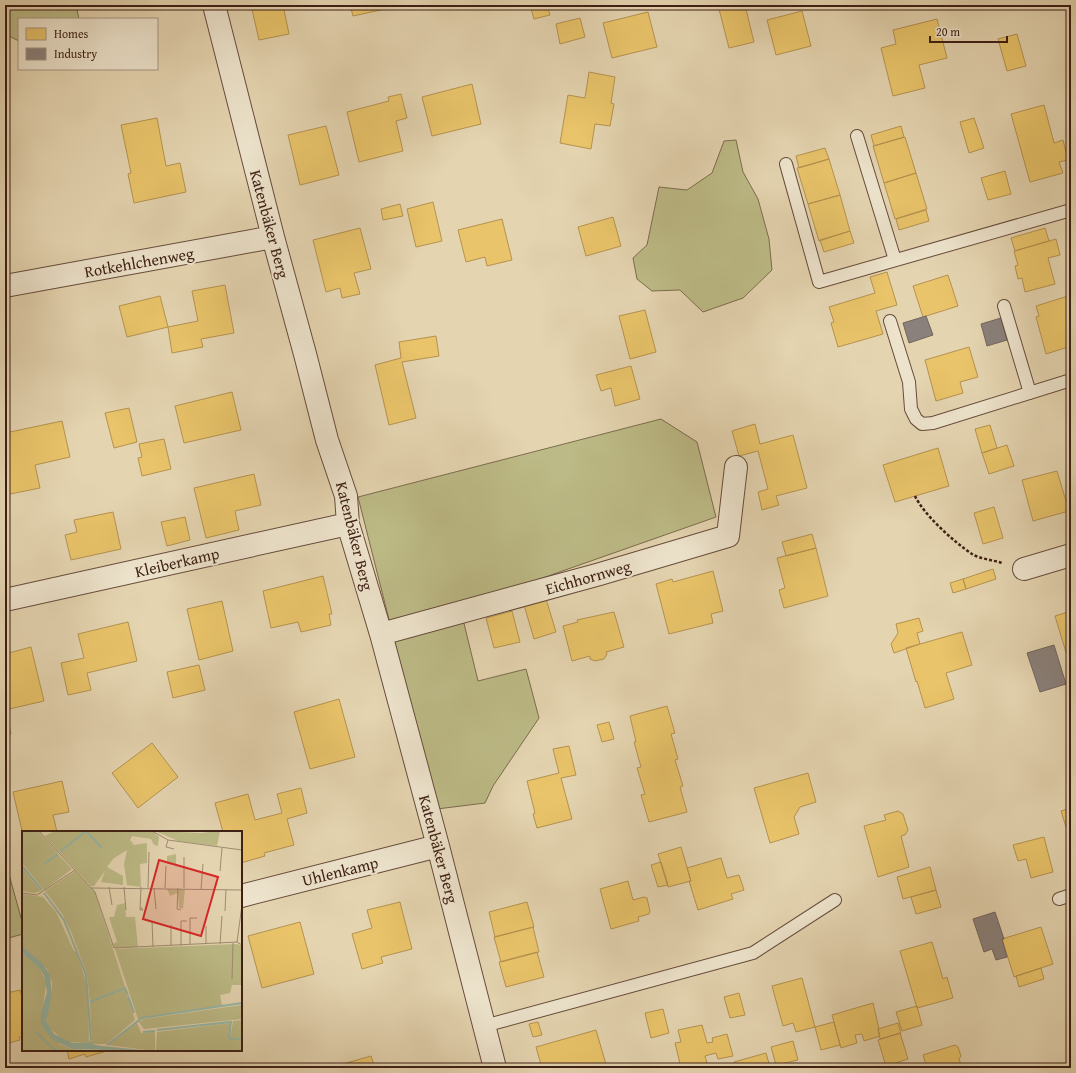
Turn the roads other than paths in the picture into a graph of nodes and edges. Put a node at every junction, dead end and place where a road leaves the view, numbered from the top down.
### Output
1 (214, 5) edge
2 (857, 136) dead end
3 (786, 164) dead end
4 (1071, 210) edge
5 (273, 237) junction
6 (896, 260) junction
7 (5, 286) edge
8 (1004, 306) dead end
9 (890, 321) dead end
10 (1071, 380) edge
11 (1030, 393) junction
12 (736, 467) dead end
13 (348, 524) junction
14 (1071, 555) edge
15 (1024, 569) road end
16 (5, 600) edge
17 (381, 634) junction
18 (438, 846) junction
19 (242, 896) edge
20 (834, 900) dead end
21 (484, 1026) junction
22 (495, 1068) edge

1 - 5 street, Katenbäker Berg
2 - 6 lane
3 - 6 lane
4 - 6 lane
5 - 7 street, Rotkehlchenweg
5 - 13 street, Katenbäker Berg
8 - 11 lane
9 - 11 lane
10 - 11 lane
12 - 17 street, Eichhornweg
13 - 16 street, Kleiberkamp
13 - 17 street, Katenbäker Berg
14 - 15 street
17 - 18 street, Katenbäker Berg
18 - 19 street, Uhlenkamp
18 - 21 street, Katenbäker Berg
20 - 21 lane
21 - 22 street, Katenbäker Berg

